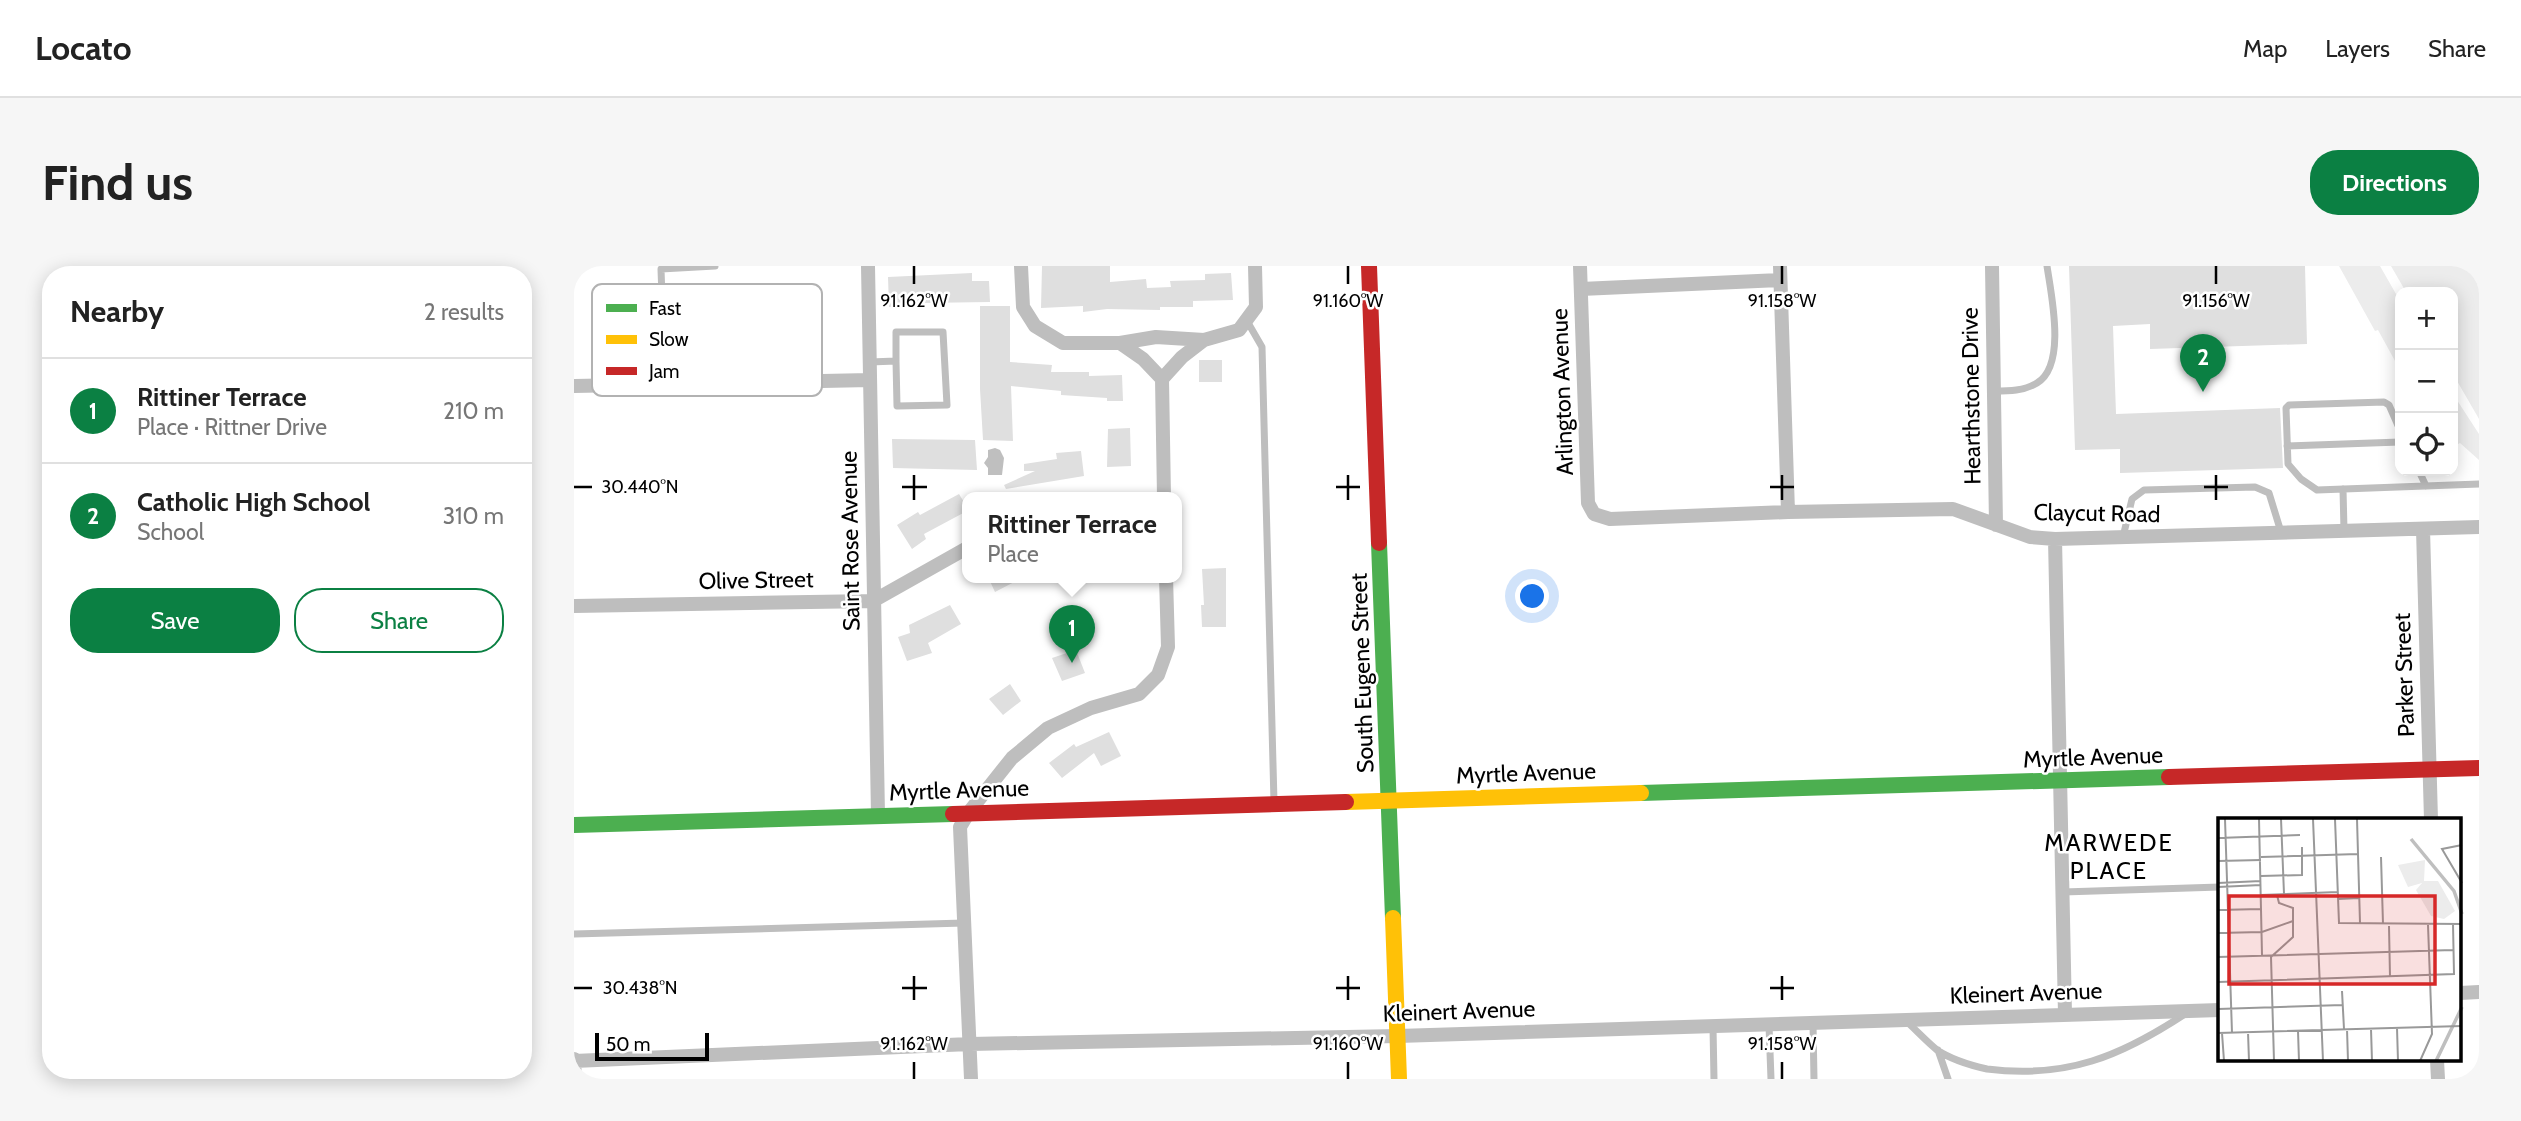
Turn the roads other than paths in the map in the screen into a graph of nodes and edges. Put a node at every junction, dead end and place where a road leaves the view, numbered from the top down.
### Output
1 (715, 266) edge
2 (867, 266) edge
3 (1021, 266) edge
4 (1255, 266) edge
5 (1369, 266) edge
6 (1580, 266) edge
7 (1992, 266) edge
8 (2047, 266) edge
9 (1780, 273) edge
10 (662, 284) edge
11 (1581, 289) junction
12 (1246, 321) junction
13 (1204, 340) junction
14 (1120, 343) junction
15 (896, 360) junction
16 (869, 362) junction
17 (1163, 379) junction
18 (870, 380) junction
19 (822, 381) edge
20 (574, 386) edge
21 (592, 386) edge
22 (1994, 391) junction
23 (2395, 419) edge
24 (2395, 442) edge
25 (2287, 446) junction
26 (2421, 476) edge
27 (2479, 484) edge
28 (2426, 486) junction
29 (2343, 489) junction
30 (1164, 492) edge
31 (1788, 512) junction
32 (1594, 514) joint
33 (1996, 525) junction
34 (2479, 527) edge
35 (2423, 529) junction
36 (2344, 531) junction
37 (2281, 533) junction
38 (2123, 537) junction
39 (2054, 539) junction
40 (962, 551) edge
41 (1166, 583) edge
42 (873, 601) junction
43 (574, 606) edge
44 (2479, 768) edge
45 (2430, 769) junction
46 (2060, 780) junction
47 (1389, 800) junction
48 (1274, 803) junction
49 (969, 812) junction
50 (878, 815) junction
51 (2431, 818) edge
52 (574, 825) edge
53 (2218, 887) edge
54 (2063, 892) junction
55 (965, 923) junction
56 (574, 934) edge
57 (2218, 1010) edge
58 (2190, 1011) junction
59 (2065, 1014) junction
60 (1905, 1020) junction
61 (1813, 1024) junction
62 (1769, 1025) junction
63 (1713, 1027) junction
64 (1398, 1036) junction
65 (970, 1044) junction
66 (1938, 1050) junction
67 (574, 1060) edge
68 (575, 1079) edge
69 (971, 1079) edge
70 (1399, 1079) edge
71 (1714, 1079) edge
72 (1771, 1079) edge
73 (1814, 1079) edge
74 (1948, 1079) edge

1 - 10 lane
2 - 16 street, Saint Rose Avenue
3 - 14 street
4 - 12 street
5 - 47 street, South Eugene Street
6 - 11 street, Arlington Avenue
7 - 22 street, Hearthstone Drive
8 - 22 lane
9 - 11 street
9 - 31 street
11 - 32 street, Arlington Avenue
12 - 13 street
12 - 48 lane
13 - 14 street
13 - 17 street
14 - 17 street
15 - 15 lane
15 - 16 lane
16 - 18 street, Saint Rose Avenue
17 - 30 street
18 - 19 street
18 - 42 street, Saint Rose Avenue
20 - 21 street
22 - 33 street, Hearthstone Drive
23 - 25 lane
24 - 25 lane
25 - 29 lane
26 - 28 lane
27 - 28 lane
28 - 29 lane
29 - 36 lane
31 - 32 street, Claycut Road
31 - 33 street, Claycut Road
33 - 39 street, Claycut Road
34 - 35 street, Claycut Road
35 - 36 street, Claycut Road
35 - 45 street, Parker Street
36 - 37 street, Claycut Road
37 - 38 street, Claycut Road
37 - 38 lane
38 - 39 street, Claycut Road
39 - 46 street
40 - 42 street, Olive Street
41 - 49 street
42 - 43 street, Olive Street
42 - 50 street, Saint Rose Avenue
44 - 45 street, Myrtle Avenue
45 - 46 street, Myrtle Avenue
45 - 51 street, Parker Street
46 - 47 street, Myrtle Avenue
46 - 54 street
47 - 48 street, Myrtle Avenue
47 - 64 street, South Eugene Street
48 - 49 street, Myrtle Avenue
49 - 50 street, Myrtle Avenue
49 - 55 street
50 - 52 street, Myrtle Avenue
53 - 54 lane
54 - 59 street
55 - 56 lane
55 - 65 street
57 - 58 street, Kleinert Avenue
58 - 59 street, Kleinert Avenue
58 - 66 lane
59 - 60 street, Kleinert Avenue
60 - 61 street, Kleinert Avenue
60 - 66 lane
61 - 62 street, Kleinert Avenue
61 - 73 lane
62 - 63 street, Kleinert Avenue
62 - 72 lane
63 - 64 street, Kleinert Avenue
63 - 71 lane
64 - 65 street, Kleinert Avenue
64 - 70 street, South Eugene Street
65 - 67 street, Kleinert Avenue
65 - 69 street
66 - 74 lane
67 - 68 street

